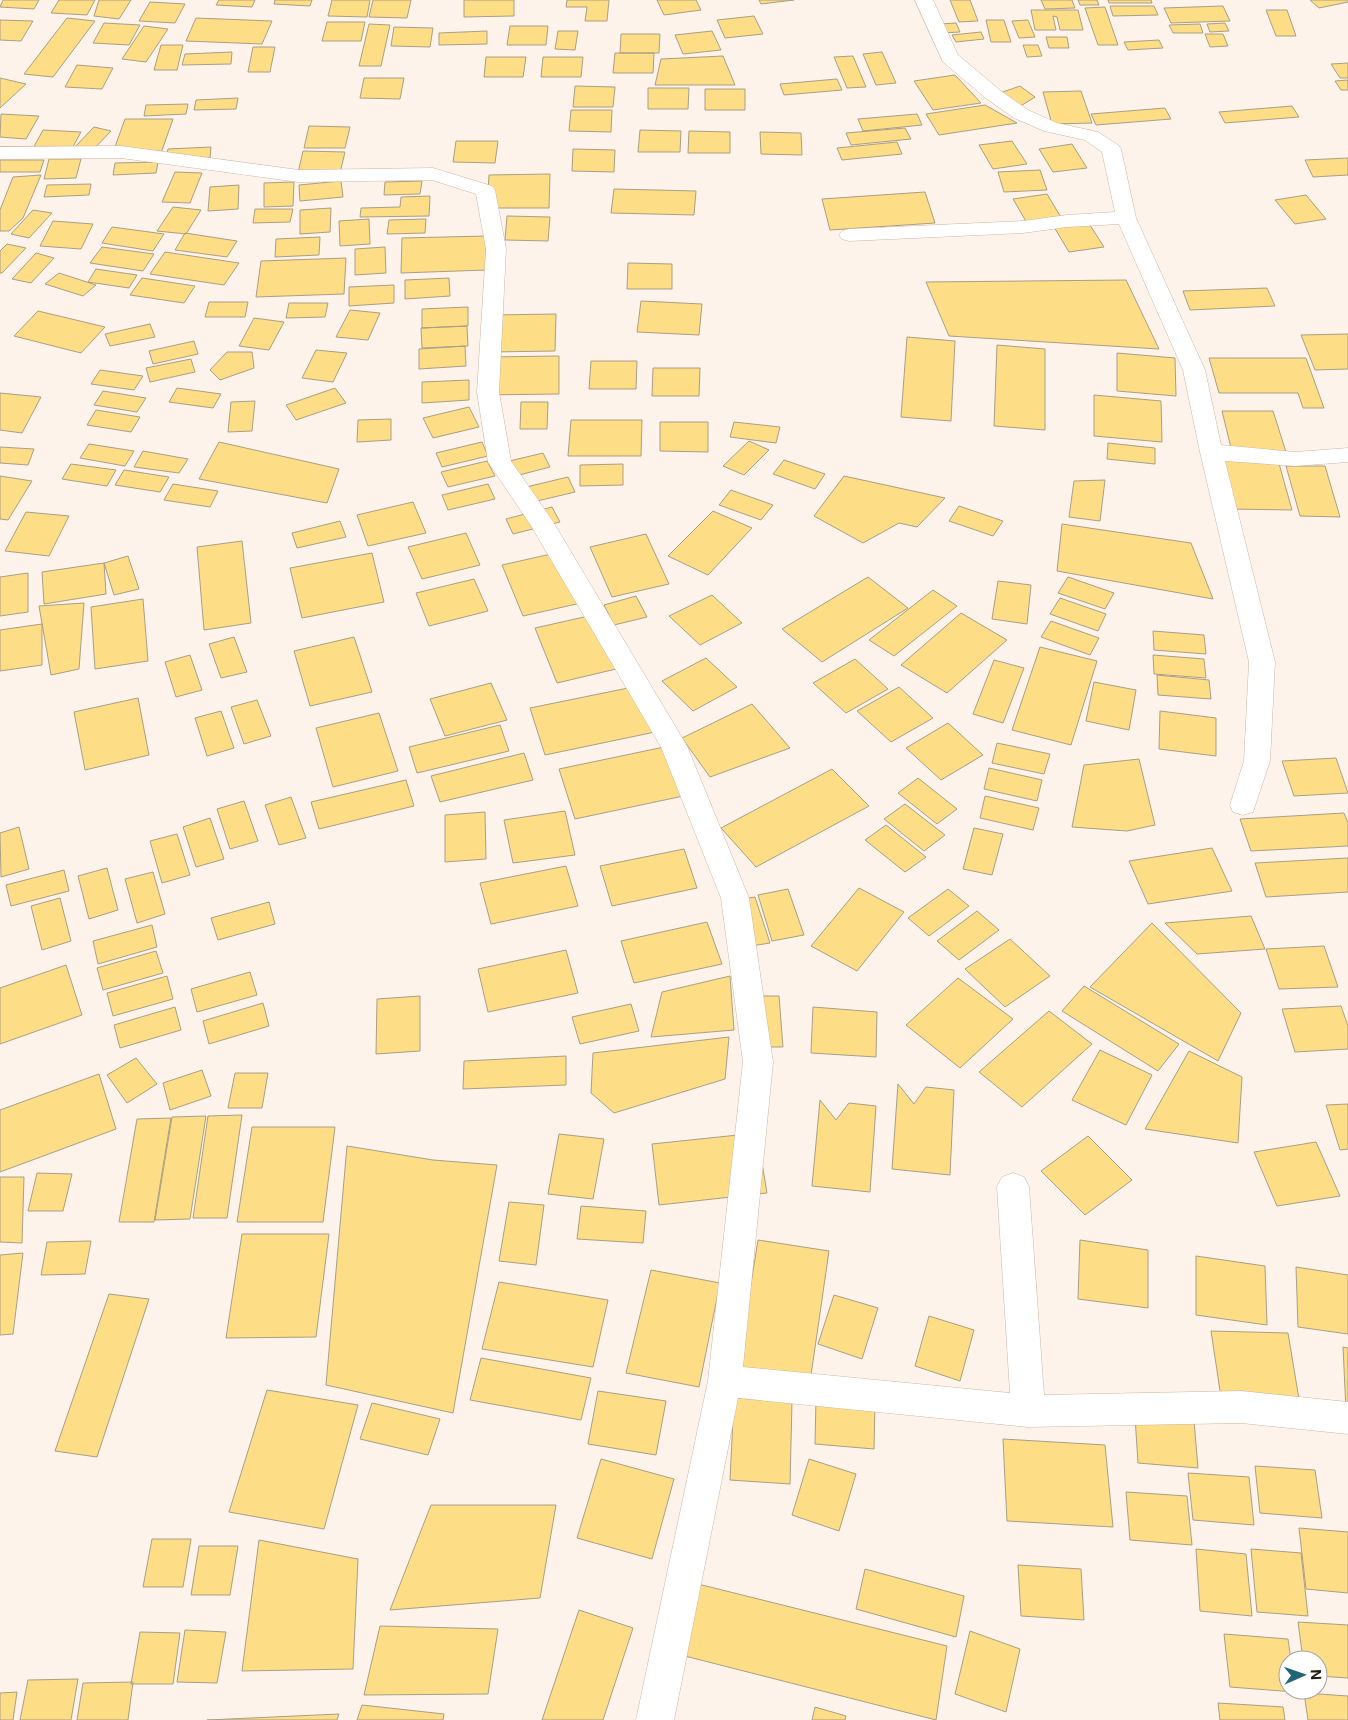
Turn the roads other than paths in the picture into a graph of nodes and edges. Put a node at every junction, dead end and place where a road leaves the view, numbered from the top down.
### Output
1 (924, 0) edge
2 (0, 152) edge
3 (1126, 218) junction
4 (849, 235) dead end
5 (1211, 452) junction
6 (1348, 455) edge
7 (1243, 805) dead end
8 (1013, 1187) dead end
9 (725, 1382) junction
10 (1028, 1411) junction
11 (1348, 1418) edge
12 (655, 1720) edge

1 - 3 street
2 - 9 street
3 - 4 street
3 - 5 street
5 - 6 street
5 - 7 street
8 - 10 street
9 - 10 street
9 - 12 street
10 - 11 street

